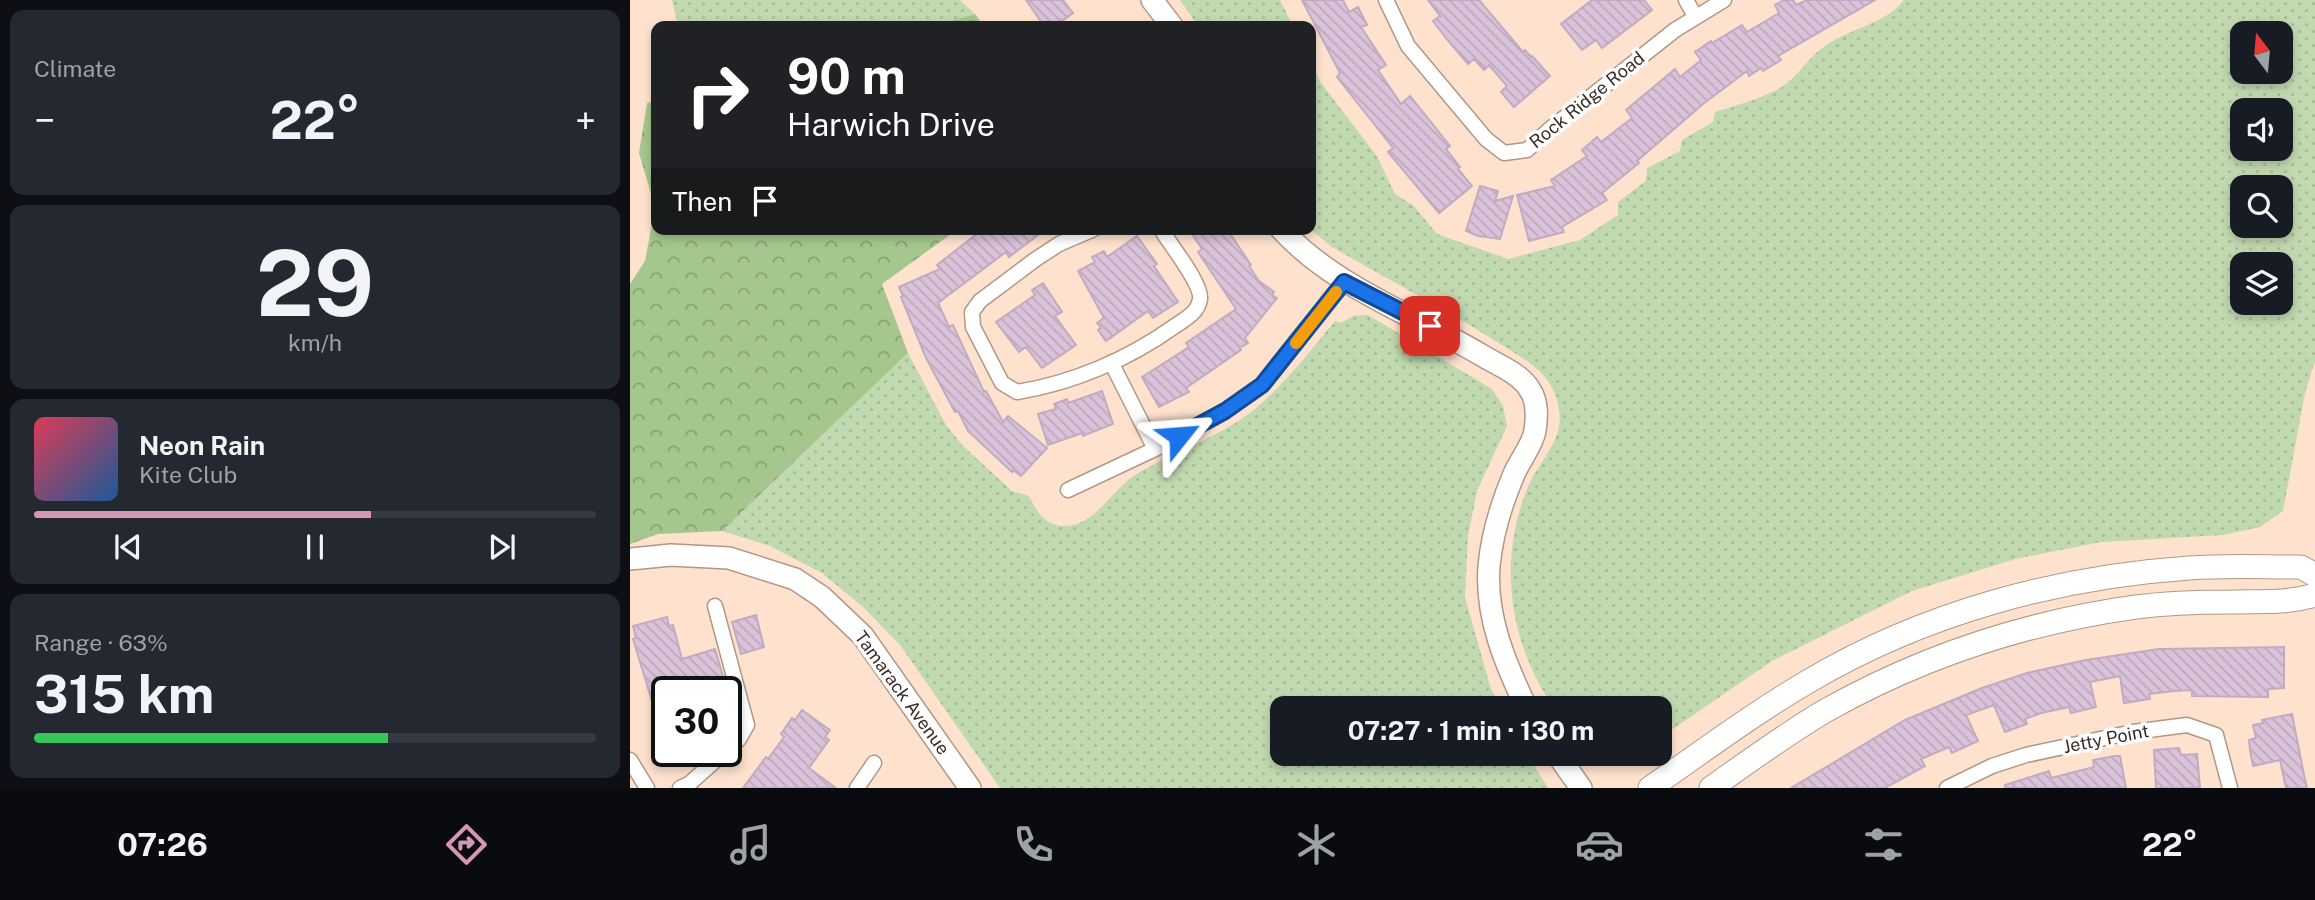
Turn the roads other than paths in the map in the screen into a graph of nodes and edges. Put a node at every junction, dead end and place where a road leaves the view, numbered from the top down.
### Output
1 (1152, 0) edge
2 (1386, 0) edge
3 (1686, 0) edge
4 (1724, 0) edge
5 (1695, 16) junction
6 (1168, 21) edge
7 (1080, 235) edge
8 (1165, 235) edge
9 (1288, 235) edge
10 (1344, 282) junction
11 (1112, 364) junction
12 (1155, 449) junction
13 (1068, 490) dead end
14 (630, 559) edge
15 (2315, 575) edge
16 (2315, 595) edge
17 (715, 606) dead end
18 (734, 676) edge
19 (1521, 696) edge
20 (742, 706) edge
21 (742, 734) edge
22 (630, 760) edge
23 (874, 763) dead end
24 (1566, 766) edge
25 (708, 767) edge
26 (647, 788) edge
27 (680, 788) edge
28 (857, 788) edge
29 (970, 788) edge
30 (1581, 788) edge
31 (1650, 788) edge
32 (1711, 788) edge
33 (1947, 788) edge
34 (2230, 788) edge

1 - 6 street
2 - 5 street, Rock Ridge Road
3 - 5 street
4 - 5 street, Rock Ridge Road
7 - 11 street
8 - 11 street
9 - 10 street
10 - 12 street
10 - 19 street
11 - 12 street
12 - 13 street
14 - 29 street, Tamarack Avenue
15 - 31 main road
16 - 32 main road
17 - 18 street
20 - 21 street
22 - 26 street
23 - 28 street
24 - 30 street
25 - 27 street
33 - 34 street, Jetty Point

